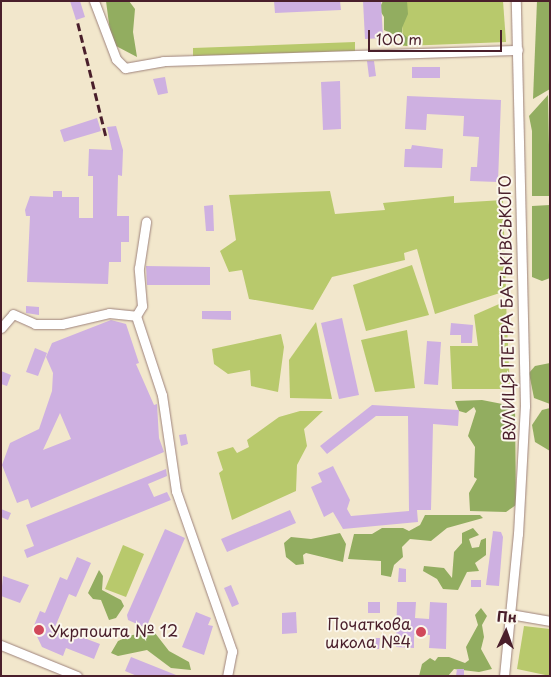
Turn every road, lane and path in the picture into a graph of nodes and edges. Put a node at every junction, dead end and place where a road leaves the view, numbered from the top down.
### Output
1 (94, 1) edge
2 (516, 1) edge
3 (518, 50) junction
4 (146, 222) dead end
5 (136, 316) junction
6 (1, 328) edge
7 (510, 614) junction
8 (550, 621) edge
9 (1, 645) edge
10 (76, 676) edge
11 (227, 676) edge
12 (504, 676) edge

1 - 3 street
2 - 3 street, ВУЛИЦЯ ПЕТРА БАТЬКІВСЬКОГО
3 - 7 street, ВУЛИЦЯ ПЕТРА БАТЬКІВСЬКОГО
4 - 5 street
5 - 6 street
5 - 11 street
7 - 8 street
7 - 12 street, ВУЛИЦЯ ПЕТРА БАТЬКІВСЬКОГО
9 - 10 street

